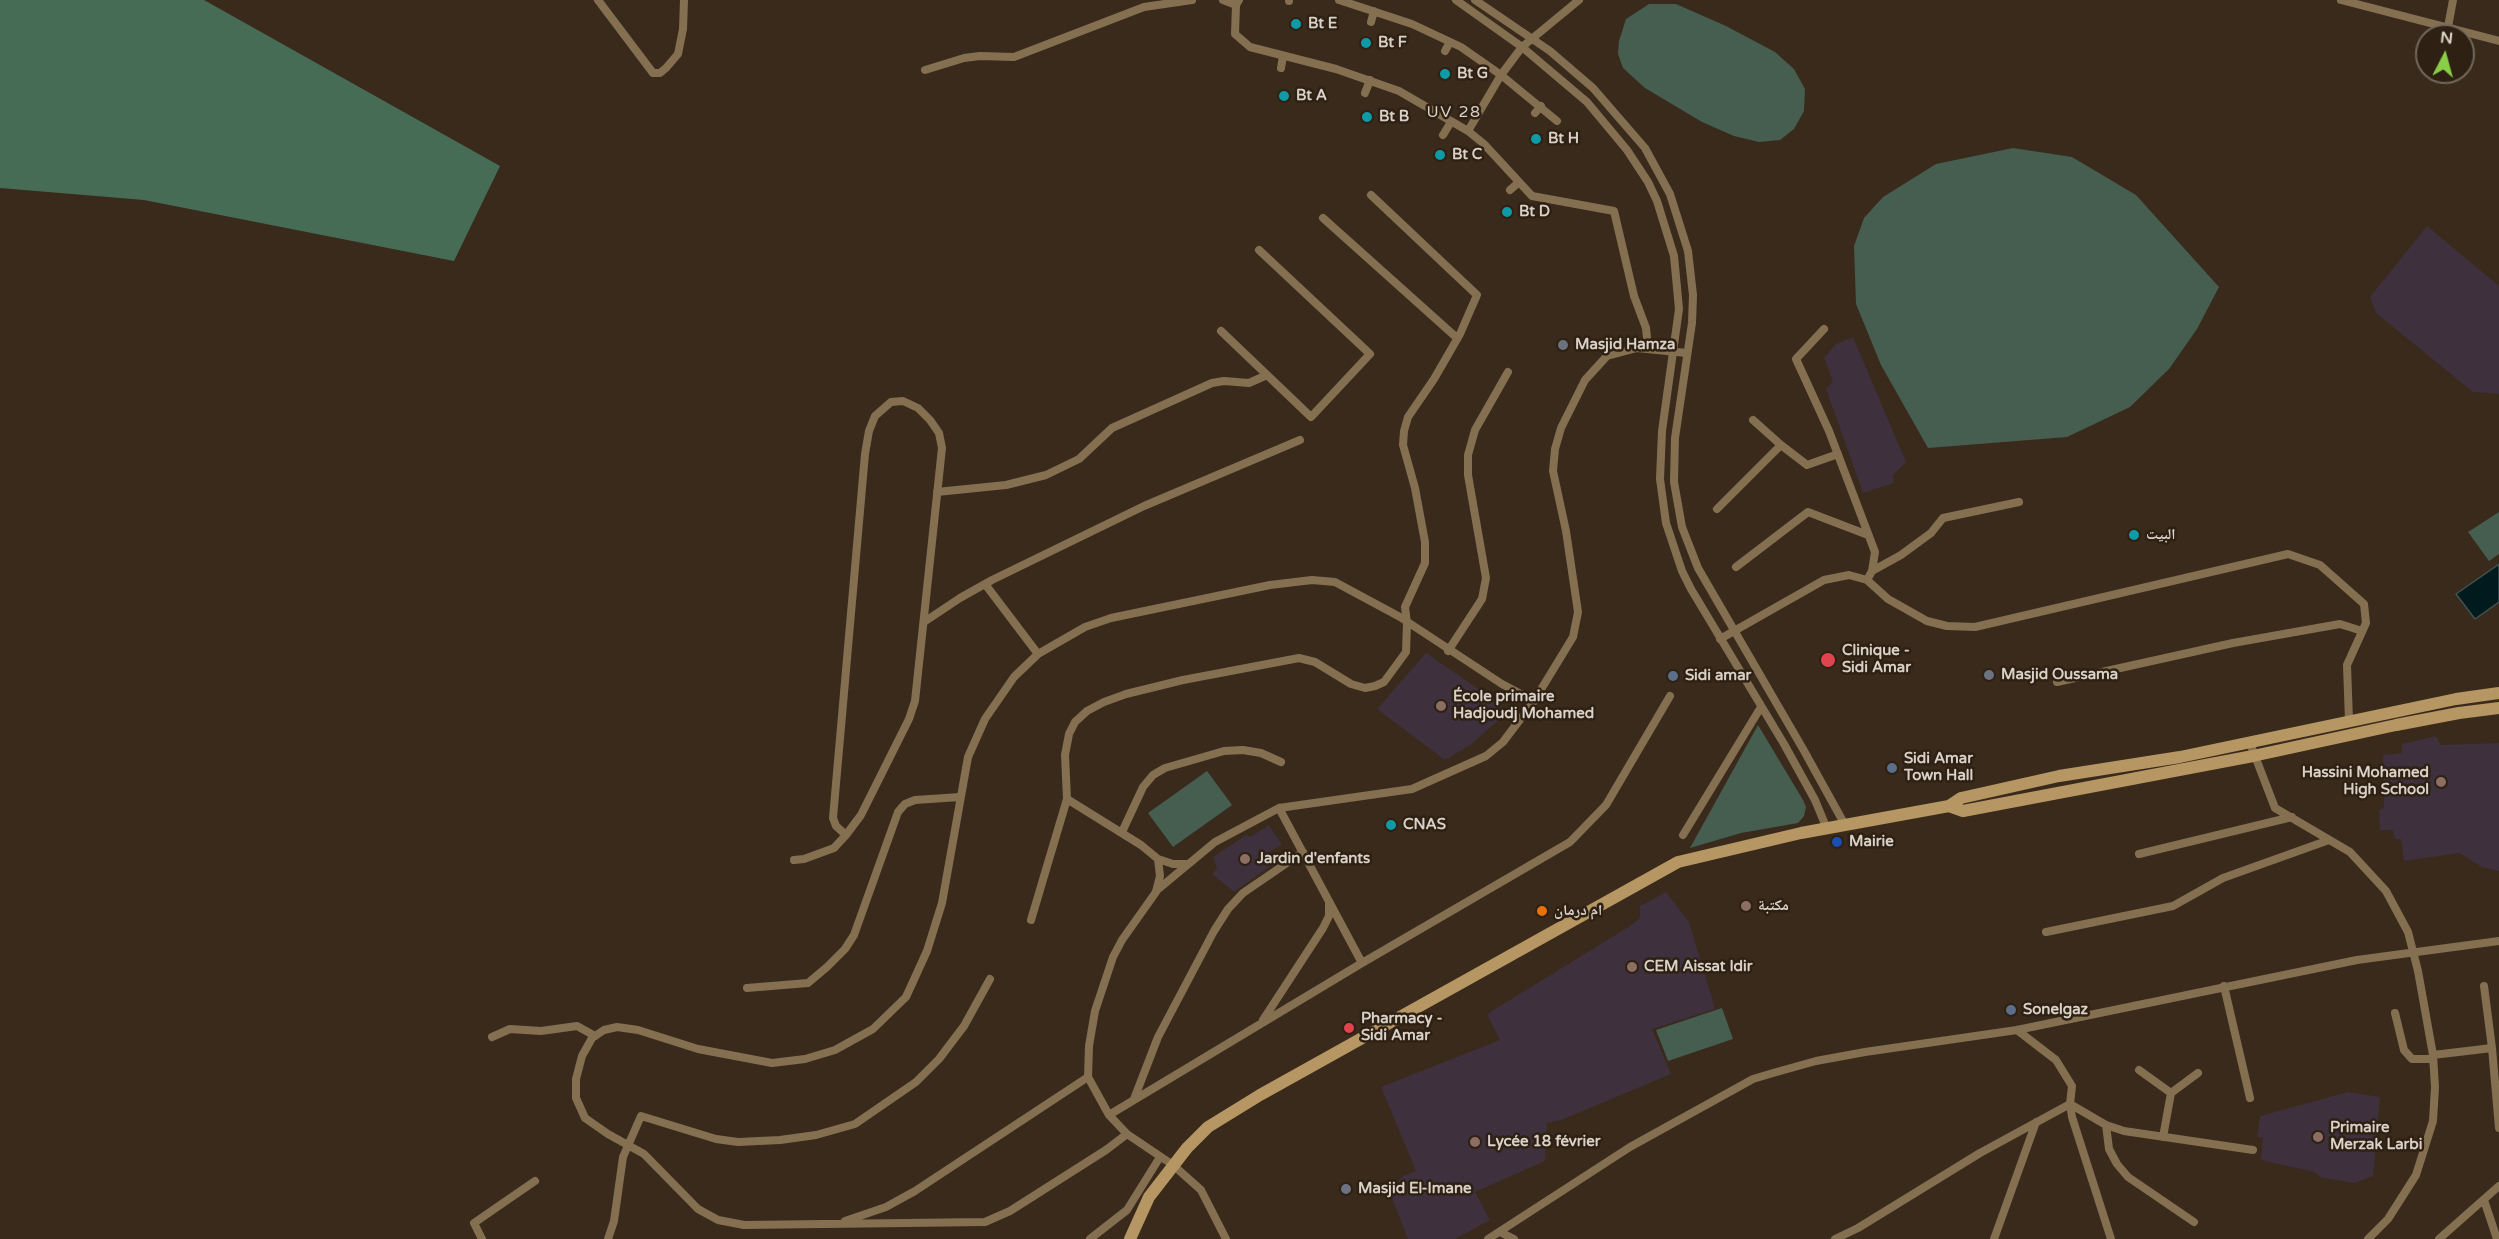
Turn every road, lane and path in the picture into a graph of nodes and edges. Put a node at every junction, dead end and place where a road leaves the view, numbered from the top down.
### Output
1 (598, 0) edge
2 (684, 0) edge
3 (1192, 0) edge
4 (1223, 0) edge
5 (1339, 0) edge
6 (1456, 0) edge
7 (1475, 0) edge
8 (1579, 0) edge
9 (2341, 0) edge
10 (2453, 0) edge
11 (1238, 1) edge
12 (1374, 11) junction
13 (1371, 22) dead end
14 (2436, 24) edge
15 (2449, 24) edge
16 (2475, 34) edge
17 (1530, 38) junction
18 (2499, 41) edge
19 (1450, 42) junction
20 (1522, 47) junction
21 (1445, 51) dead end
22 (1283, 56) junction
23 (1281, 68) dead end
24 (926, 70) dead end
25 (1501, 75) junction
26 (1370, 80) junction
27 (1365, 93) dead end
28 (1557, 121) dead end
29 (1451, 122) junction
30 (1468, 131) junction
31 (1443, 135) dead end
32 (1519, 182) junction
33 (1510, 190) dead end
34 (1371, 195) dead end
35 (1323, 218) dead end
36 (1259, 250) dead end
37 (1824, 329) dead end
38 (1221, 331) dead end
39 (1457, 338) junction
40 (1648, 348) junction
41 (1674, 351) junction
42 (1687, 353) junction
43 (1508, 372) dead end
44 (1267, 375) junction
45 (1753, 420) dead end
46 (1300, 440) dead end
47 (1781, 445) junction
48 (1838, 454) junction
49 (937, 492) junction
50 (2019, 502) dead end
51 (1717, 509) dead end
52 (1868, 535) junction
53 (1736, 567) dead end
54 (1872, 571) junction
55 (1867, 580) junction
56 (985, 584) junction
57 (924, 622) junction
58 (1407, 623) junction
59 (1735, 631) junction
60 (2362, 631) junction
61 (1720, 639) junction
62 (1448, 651) junction
63 (1038, 654) junction
64 (2057, 682) dead end
65 (2499, 693) edge
66 (1670, 696) dead end
67 (1534, 701) junction
68 (1761, 706) junction
69 (2499, 708) edge
70 (2349, 722) junction
71 (2250, 743) junction
72 (2253, 756) junction
73 (1281, 762) dead end
74 (960, 797) junction
75 (1067, 800) junction
76 (1949, 806) junction
77 (1279, 808) junction
78 (2292, 817) junction
79 (1845, 825) junction
80 (1827, 829) junction
81 (1122, 832) junction
82 (846, 835) junction
83 (1683, 835) dead end
84 (2329, 840) junction
85 (1303, 852) junction
86 (2139, 854) dead end
87 (794, 860) dead end
88 (1158, 860) junction
89 (1186, 864) junction
90 (1156, 892) junction
91 (1329, 902) junction
92 (1031, 920) dead end
93 (2046, 932) dead end
94 (2499, 941) edge
95 (2413, 952) junction
96 (1362, 963) junction
97 (990, 979) dead end
98 (2224, 986) junction
99 (2484, 986) dead end
100 (747, 988) dead end
101 (2395, 1013) dead end
102 (1261, 1024) junction
103 (2017, 1030) junction
104 (595, 1036) junction
105 (492, 1037) dead end
106 (2492, 1048) junction
107 (2433, 1057) junction
108 (2139, 1070) dead end
109 (2198, 1073) dead end
110 (1088, 1077) junction
111 (2171, 1093) junction
112 (2250, 1098) dead end
113 (1134, 1100) junction
114 (2070, 1104) junction
115 (1109, 1115) junction
116 (2036, 1122) junction
117 (2106, 1125) junction
118 (2499, 1128) edge
119 (1127, 1134) junction
120 (2163, 1137) junction
121 (627, 1144) junction
122 (2253, 1150) dead end
123 (1160, 1157) junction
124 (1173, 1165) junction
125 (535, 1181) dead end
126 (2499, 1186) edge
127 (2484, 1200) junction
128 (2194, 1222) dead end
129 (836, 1224) junction
130 (1500, 1232) junction
131 (482, 1239) edge
132 (608, 1239) edge
133 (1090, 1239) edge
134 (1130, 1239) edge
135 (1226, 1239) edge
136 (1488, 1239) edge
137 (1514, 1239) edge
138 (1835, 1239) edge
139 (1994, 1239) edge
140 (2111, 1239) edge
141 (2368, 1239) edge
142 (2439, 1239) edge
143 (2497, 1239) edge

1 - 2 street
3 - 24 street
4 - 11 street
5 - 12 street
6 - 20 street
7 - 17 street
8 - 17 street
9 - 14 street
10 - 15 street
11 - 22 street
12 - 13 street
12 - 19 street
16 - 18 street
17 - 20 street
17 - 42 street
19 - 21 street
19 - 25 street
20 - 25 street
20 - 41 street
22 - 23 street
22 - 26 street
25 - 28 street
25 - 30 street
26 - 27 street
26 - 29 street
29 - 30 street
29 - 31 street
30 - 32 street
32 - 33 street
32 - 40 street
34 - 39 street
35 - 39 street
36 - 44 street
37 - 48 street
38 - 44 street
39 - 58 street
40 - 41 street
40 - 67 street
41 - 42 street
41 - 61 street
42 - 59 street
43 - 62 street
44 - 49 street
45 - 47 street
46 - 56 street
47 - 48 street
47 - 51 street
48 - 52 street
49 - 57 street
49 - 82 street
50 - 54 street
52 - 53 street
52 - 54 street
54 - 55 street
55 - 59 street
55 - 60 street
56 - 57 street
56 - 63 street
57 - 82 street
58 - 62 street
58 - 63 street
58 - 75 street
59 - 61 street
59 - 79 street
60 - 64 street
60 - 70 street
61 - 68 street
62 - 67 street
63 - 74 street
65 - 70 street
66 - 96 street
67 - 77 street
68 - 80 street
68 - 83 street
69 - 72 street
70 - 71 street
71 - 72 street
71 - 76 street
72 - 76 street
72 - 78 street
73 - 81 street
74 - 100 street
74 - 104 street
75 - 81 street
75 - 92 street
76 - 79 street
77 - 85 street
77 - 89 street
78 - 84 street
78 - 86 street
79 - 80 street
80 - 124 street
81 - 88 street
82 - 87 street
84 - 93 street
84 - 95 street
85 - 91 street
85 - 113 street
88 - 89 street
88 - 90 street
89 - 90 street
90 - 110 street
91 - 96 street
91 - 102 street
94 - 95 street
95 - 98 street
95 - 107 street
96 - 102 street
97 - 121 street
98 - 103 street
98 - 112 street
99 - 106 street
101 - 107 street
102 - 113 street
103 - 114 street
103 - 130 street
104 - 105 street
104 - 121 street
106 - 107 street
106 - 118 street
107 - 141 street
108 - 111 street
109 - 111 street
110 - 115 street
110 - 129 street
111 - 120 street
113 - 115 street
114 - 116 street
114 - 117 street
114 - 140 street
115 - 119 street
116 - 138 street
116 - 139 street
117 - 120 street
117 - 128 street
119 - 123 street
119 - 129 street
120 - 122 street
121 - 129 street
121 - 132 street
123 - 124 street
123 - 133 street
124 - 134 street
124 - 135 street
125 - 131 street
126 - 127 street
127 - 142 street
127 - 143 street
130 - 136 street
130 - 137 street

